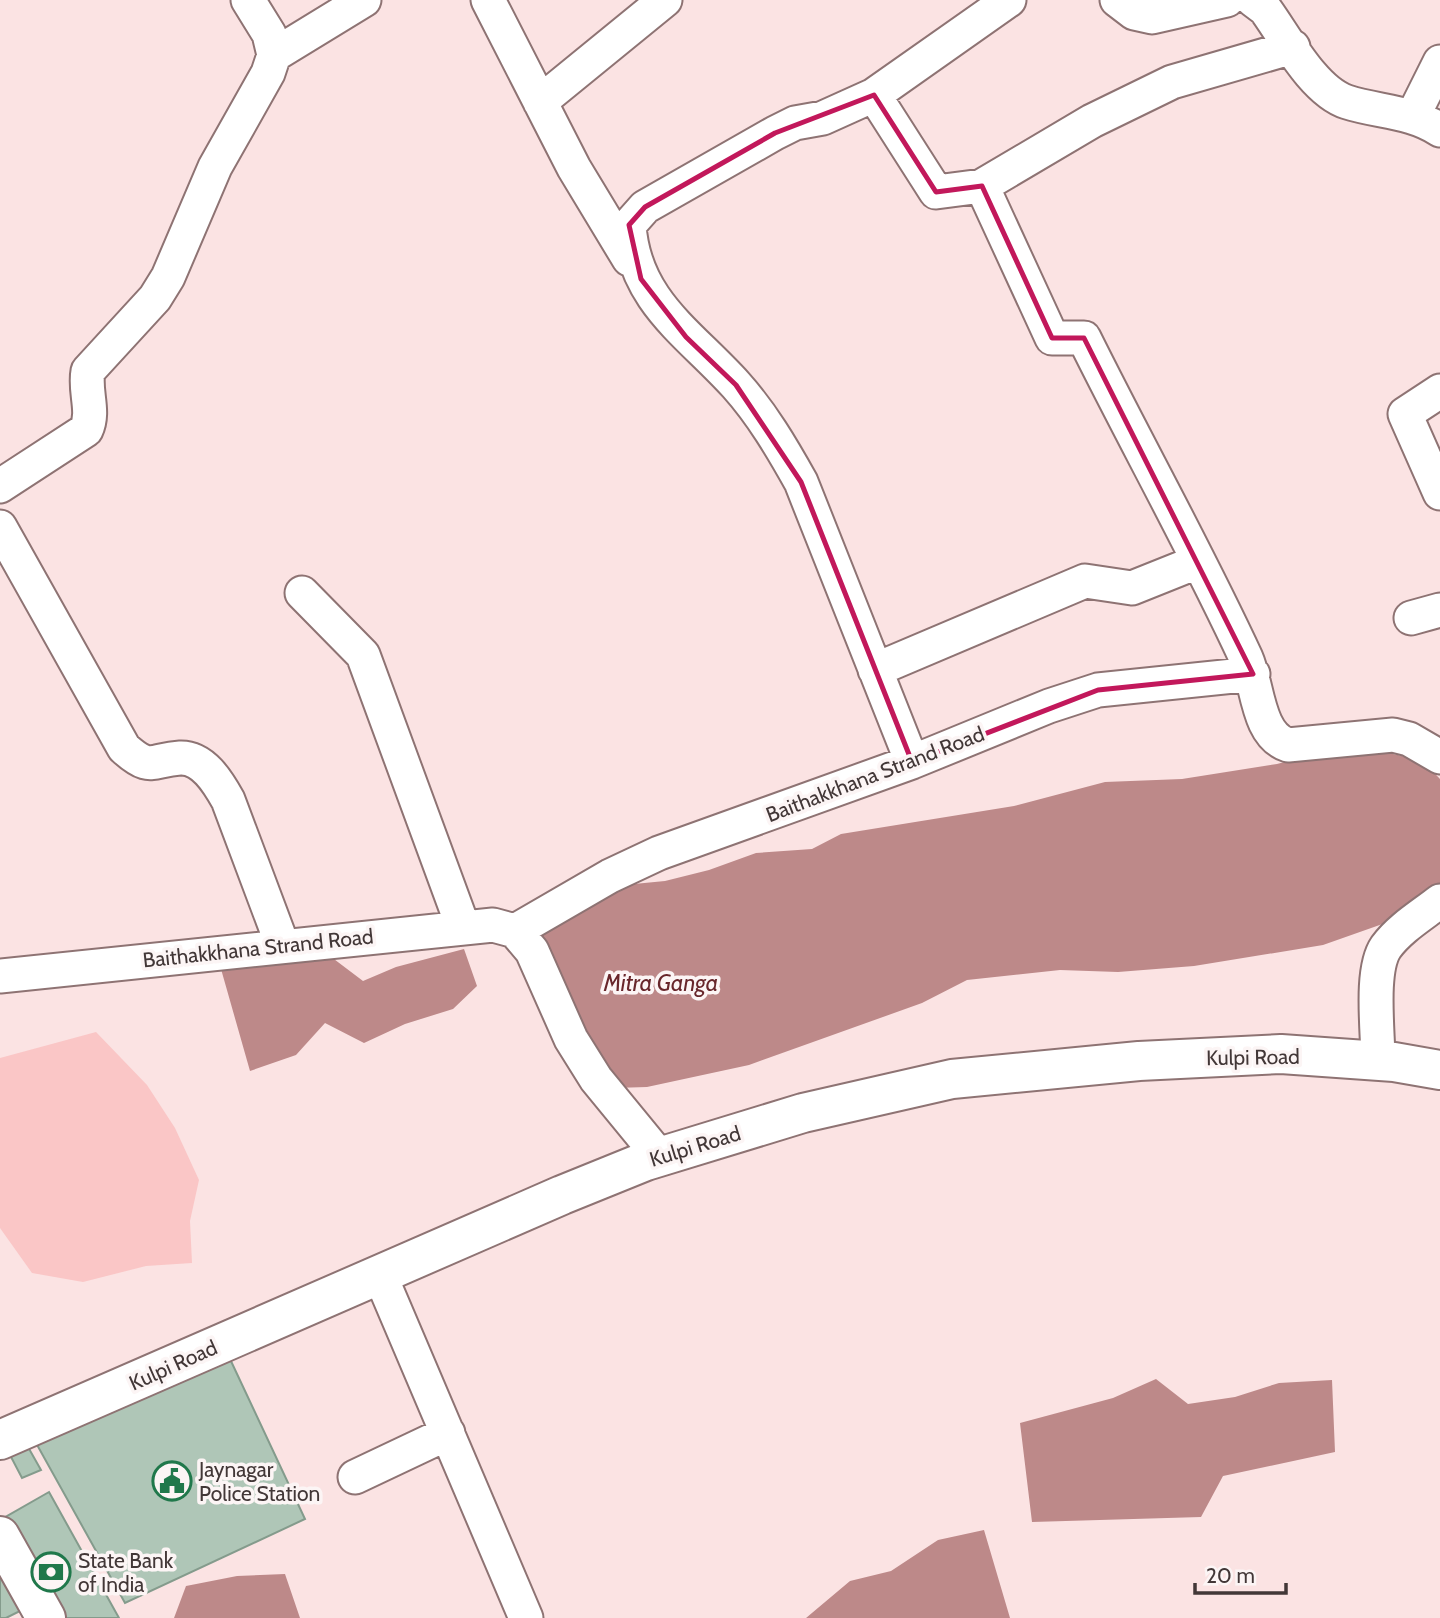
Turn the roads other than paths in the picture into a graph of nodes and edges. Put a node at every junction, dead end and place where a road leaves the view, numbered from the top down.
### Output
1 (248, 0) edge
2 (364, 0) edge
3 (488, 0) edge
4 (665, 0) edge
5 (1009, 0) edge
6 (1117, 0) edge
7 (1227, 0) edge
8 (1253, 0) edge
9 (1293, 47) junction
10 (274, 55) junction
11 (1440, 62) edge
12 (874, 96) junction
13 (540, 102) junction
14 (1427, 123) edge
15 (982, 186) junction
16 (641, 279) junction
17 (1440, 391) edge
18 (0, 486) edge
19 (1440, 493) edge
20 (0, 527) edge
21 (1197, 562) junction
22 (302, 593) dead end
23 (875, 670) junction
24 (1253, 674) junction
25 (1440, 757) edge
26 (912, 762) junction
27 (1440, 901) edge
28 (463, 927) junction
29 (515, 931) junction
30 (282, 944) junction
31 (0, 976) edge
32 (1378, 1060) junction
33 (1440, 1070) edge
34 (660, 1157) junction
35 (380, 1275) junction
36 (448, 1433) junction
37 (0, 1440) edge
38 (355, 1477) dead end
39 (0, 1536) edge
40 (46, 1618) edge
41 (526, 1618) edge

1 - 10 street
2 - 10 street
3 - 13 street
4 - 13 street
5 - 12 street
6 - 7 street
8 - 9 street
9 - 14 street
9 - 15 street
10 - 18 street
11 - 14 street
12 - 15 street
12 - 16 street
13 - 16 street
15 - 21 street
16 - 23 street
17 - 19 street
20 - 30 street
21 - 23 street
21 - 24 street
22 - 28 street
23 - 26 street
24 - 25 street
24 - 26 street, Baithakkhana Strand Road
26 - 29 street, Baithakkhana Strand Road
27 - 32 street
28 - 29 street, Baithakkhana Strand Road
28 - 30 street, Baithakkhana Strand Road
29 - 34 street
30 - 31 street, Baithakkhana Strand Road
32 - 33 main road, Kulpi Road
32 - 34 main road, Kulpi Road
34 - 35 main road, Kulpi Road
35 - 36 street
35 - 37 main road, Kulpi Road
36 - 38 street
36 - 41 street
39 - 40 main road

